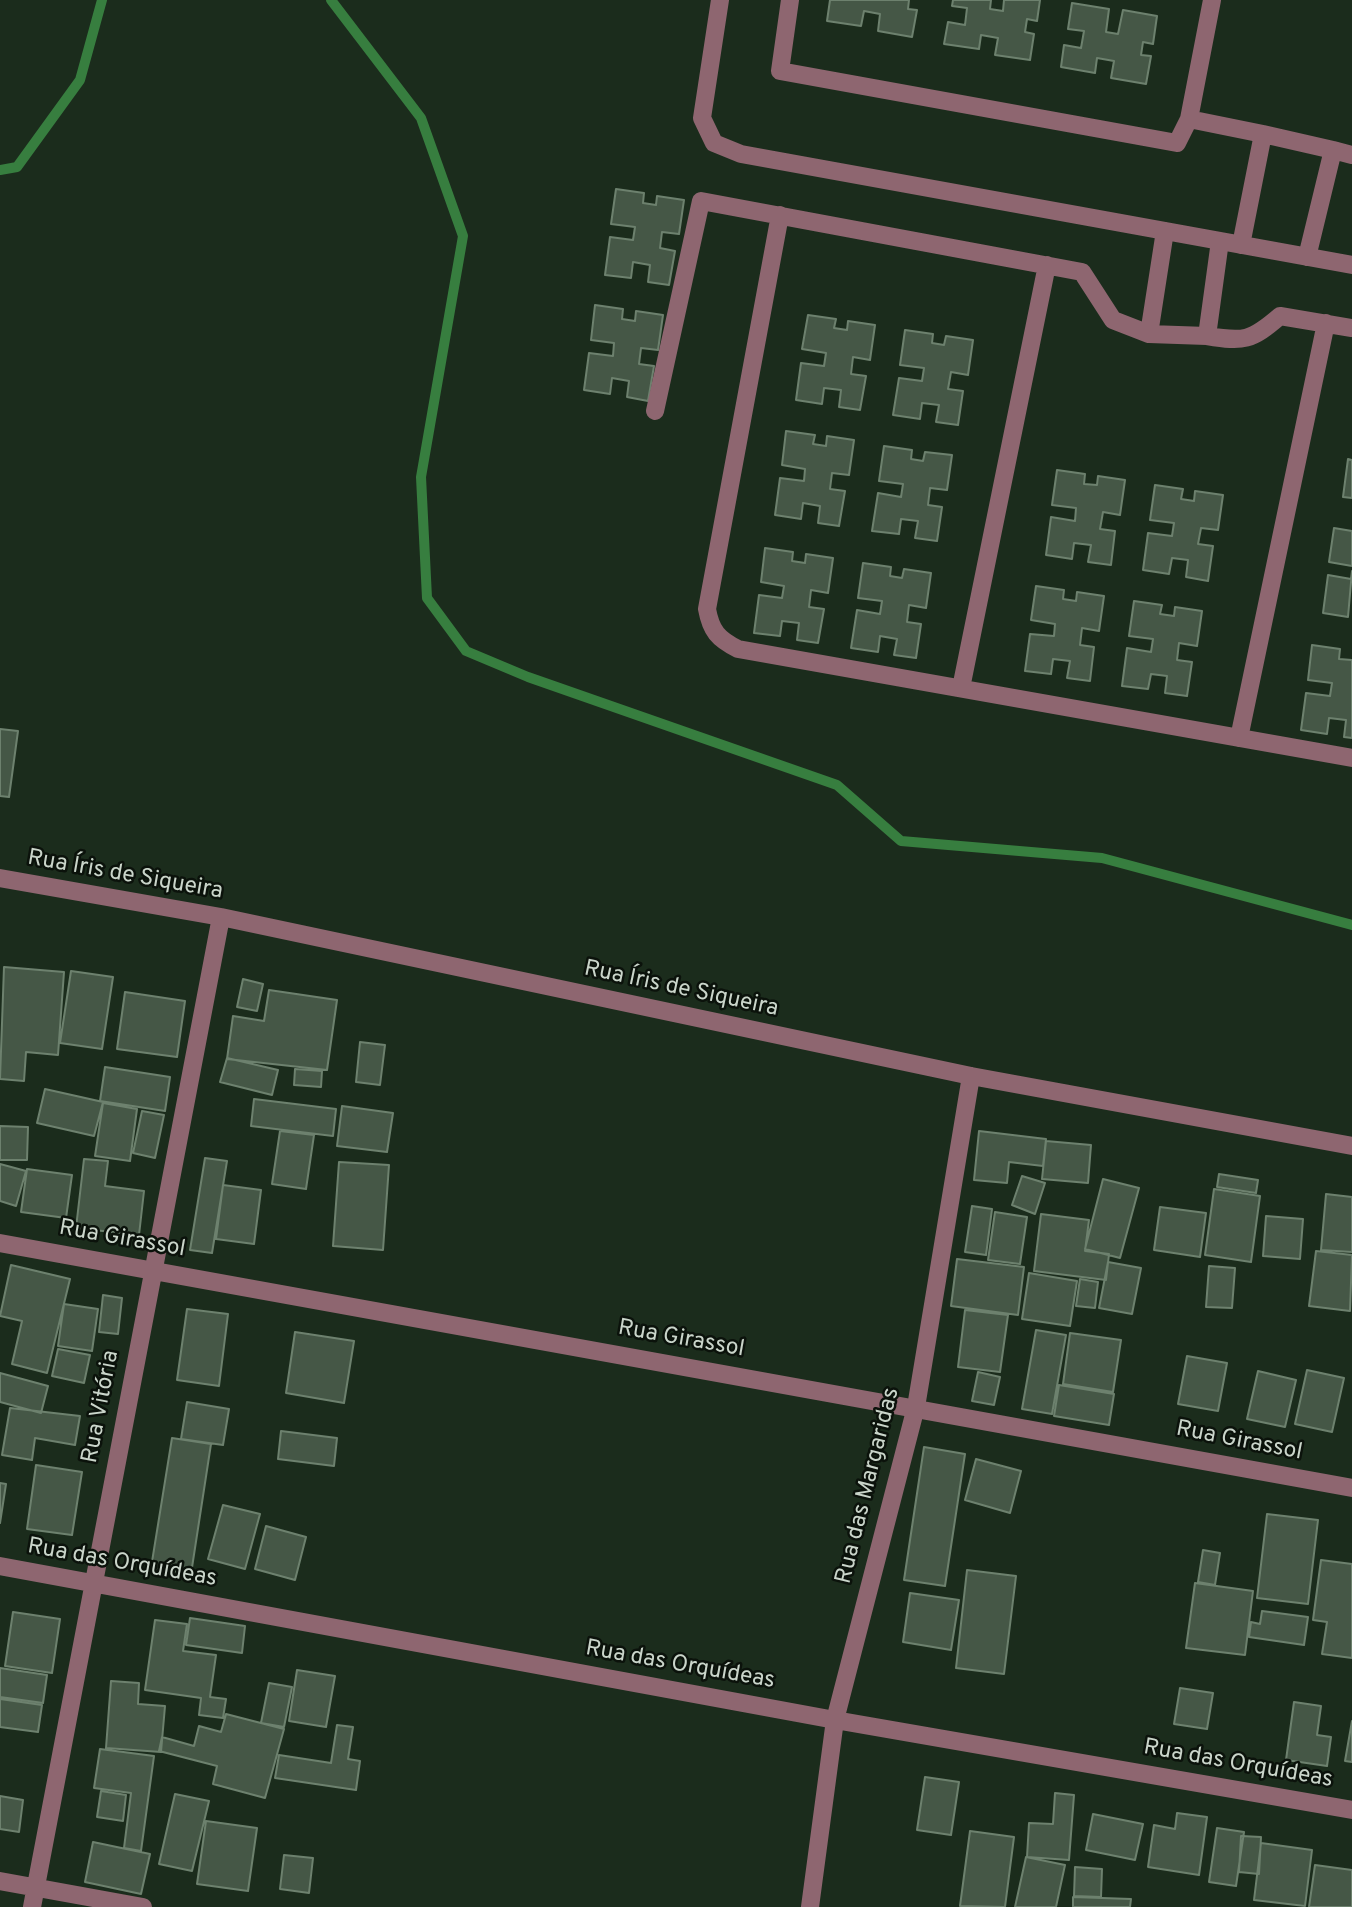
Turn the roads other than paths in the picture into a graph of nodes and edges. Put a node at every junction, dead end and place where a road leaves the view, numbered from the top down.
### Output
1 (720, 0) edge
2 (790, 0) edge
3 (1212, 0) edge
4 (1189, 119) junction
5 (1263, 134) junction
6 (1333, 150) junction
7 (1352, 155) edge
8 (779, 215) junction
9 (1165, 231) junction
10 (1220, 241) junction
11 (1241, 245) junction
12 (1307, 257) junction
13 (1047, 265) junction
14 (1352, 265) edge
15 (1326, 323) junction
16 (1352, 328) edge
17 (1149, 334) junction
18 (1207, 336) junction
19 (655, 411) dead end
20 (961, 688) junction
21 (1240, 738) junction
22 (1352, 758) edge
23 (0, 878) edge
24 (221, 917) junction
25 (971, 1076) junction
26 (1352, 1146) edge
27 (0, 1244) edge
28 (153, 1271) junction
29 (916, 1407) junction
30 (1352, 1488) edge
31 (0, 1566) edge
32 (93, 1583) junction
33 (835, 1720) junction
34 (1352, 1810) edge
35 (0, 1881) edge
36 (34, 1887) junction
37 (32, 1907) edge
38 (143, 1907) edge
39 (810, 1907) edge

1 - 9 street
2 - 4 street
3 - 4 street
4 - 5 street
5 - 6 street
5 - 11 street
6 - 7 street
6 - 12 street
8 - 13 street
8 - 19 street
8 - 20 street
9 - 10 street
9 - 17 street
10 - 11 street
10 - 18 street
11 - 12 street
12 - 14 street
13 - 17 street
13 - 20 street
15 - 16 street
15 - 18 street
15 - 21 street
17 - 18 street
20 - 21 street
21 - 22 street
23 - 24 street, Rua Íris de Siqueira
24 - 25 street, Rua Íris de Siqueira
24 - 28 street, Rua Vitória
25 - 26 street, Rua Íris de Siqueira
25 - 29 street, Rua das Margaridas
27 - 28 street, Rua Girassol
28 - 29 street, Rua Girassol
28 - 32 street, Rua Vitória
29 - 30 street, Rua Girassol
29 - 33 street, Rua das Margaridas
31 - 32 street, Rua das Orquídeas
32 - 33 street, Rua das Orquídeas
32 - 36 street, Rua Vitória
33 - 34 street, Rua das Orquídeas
33 - 39 street, Rua das Margaridas
35 - 36 street
36 - 37 street, Rua Vitória
36 - 38 street

